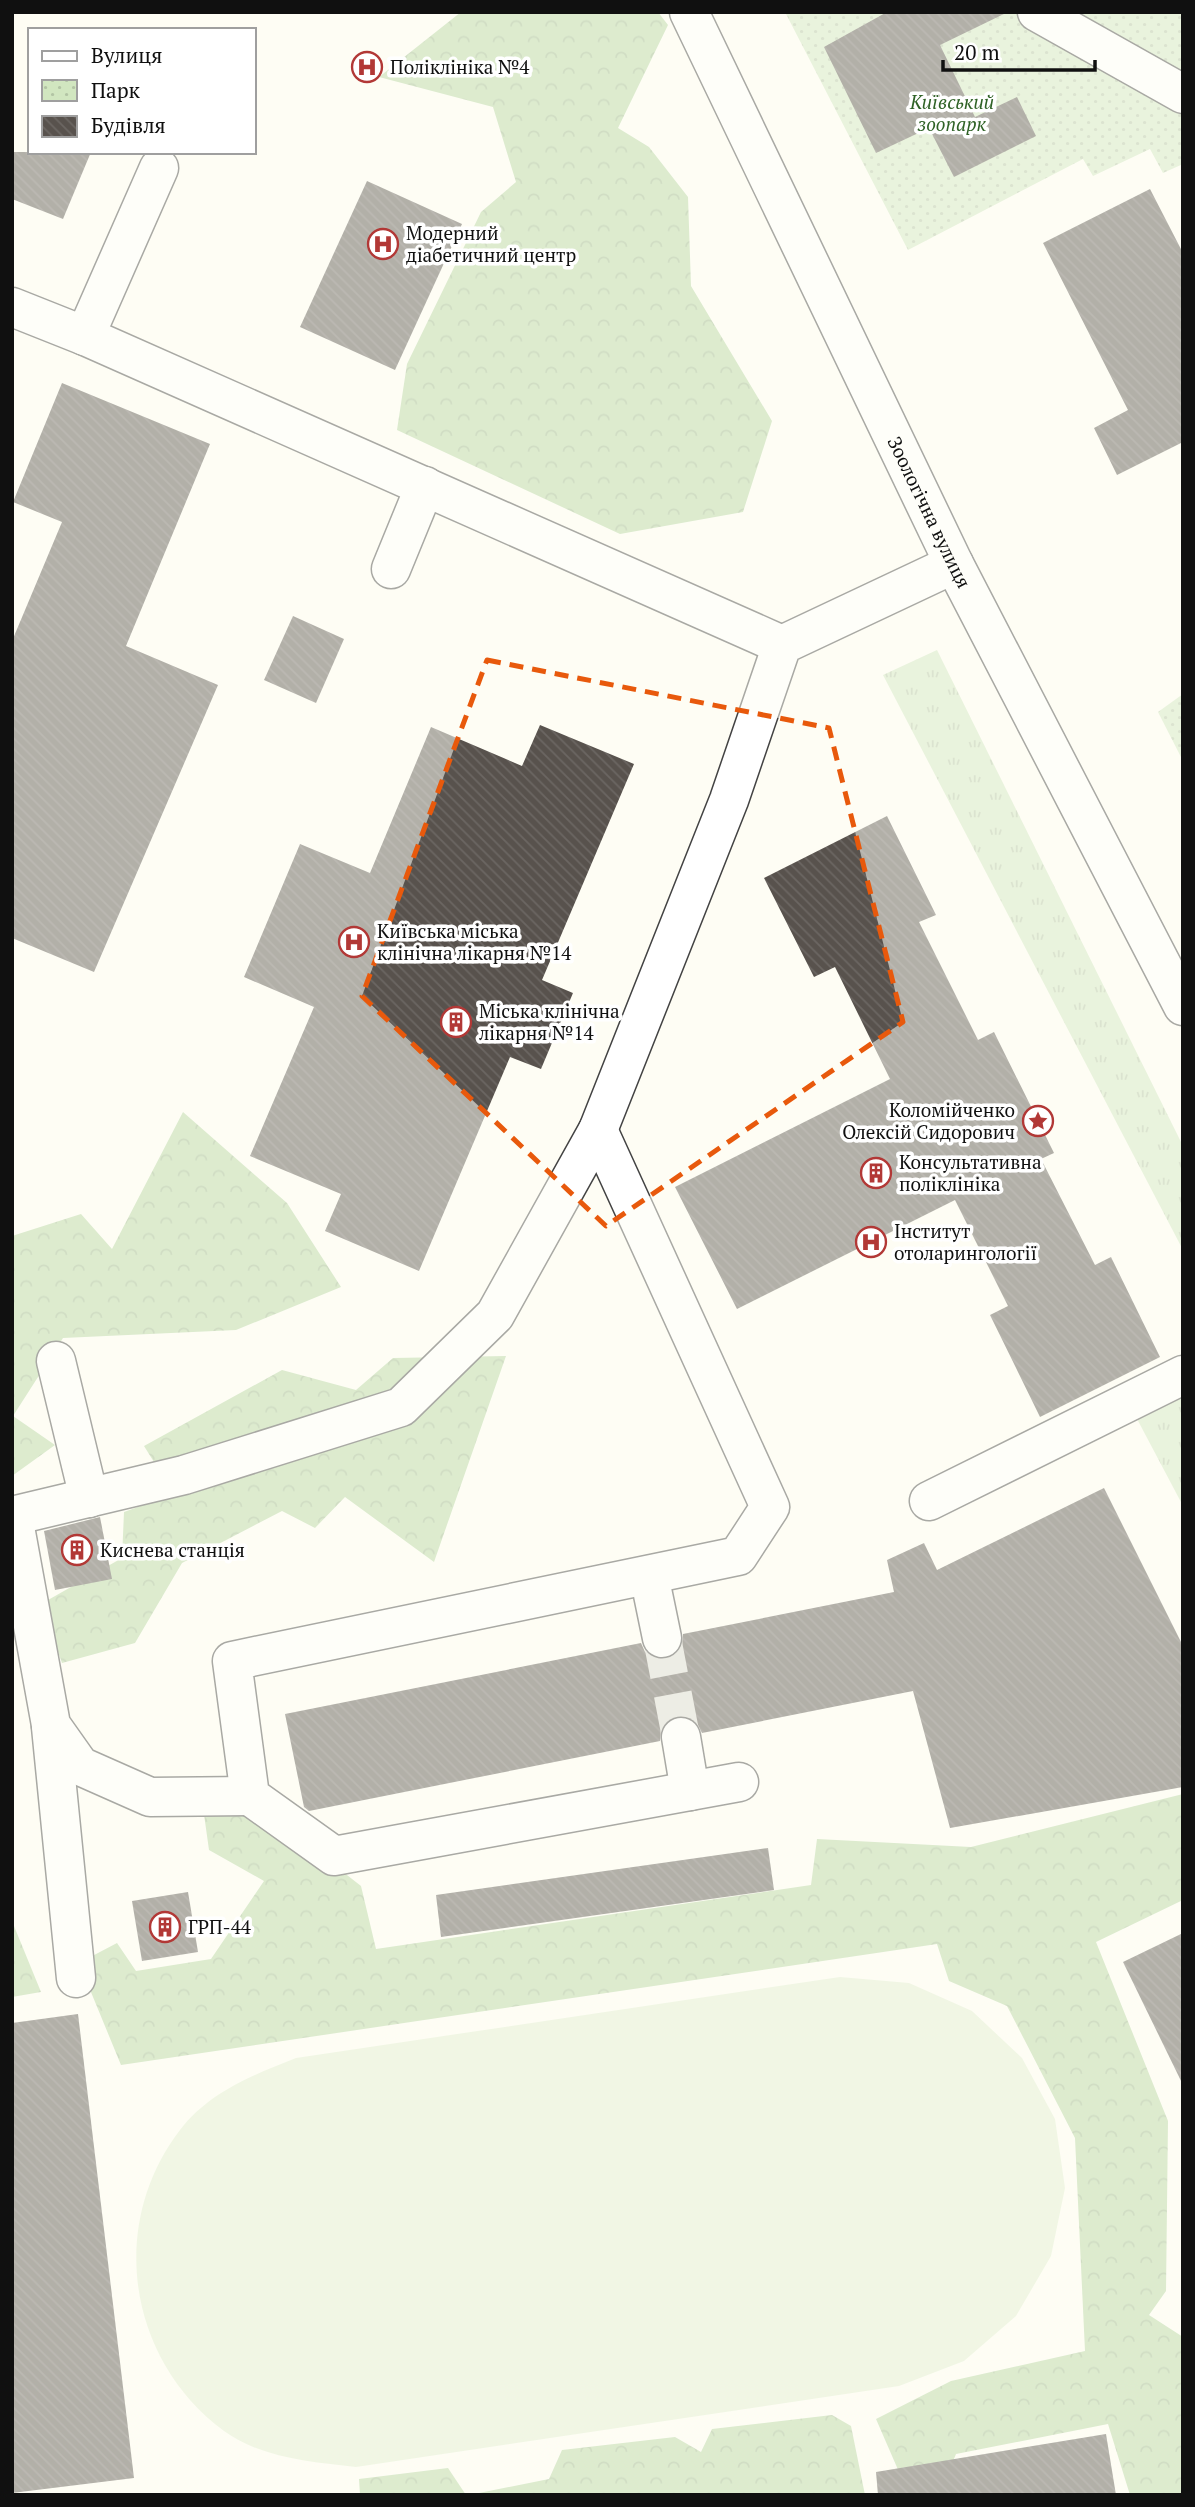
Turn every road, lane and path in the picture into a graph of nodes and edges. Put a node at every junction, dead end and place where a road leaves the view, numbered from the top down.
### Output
1 (689, 12) edge
2 (1037, 12) edge
3 (1183, 94) edge
4 (159, 168) dead end
5 (12, 307) edge
6 (85, 336) junction
7 (425, 486) junction
8 (954, 564) junction
9 (391, 569) dead end
10 (782, 645) junction
11 (1183, 1006) edge
12 (598, 1130) junction
13 (56, 1361) dead end
14 (1183, 1375) edge
15 (89, 1498) junction
16 (929, 1501) dead end
17 (13, 1516) edge
18 (649, 1575) junction
19 (662, 1638) tunnel mouth
20 (51, 1725) junction
21 (681, 1737) tunnel mouth
22 (739, 1782) dead end
23 (690, 1791) junction
24 (250, 1796) junction
25 (76, 1978) dead end

1 - 8 street, Зоологічна вулиця
2 - 3 street
4 - 6 street
5 - 6 street
6 - 7 street
7 - 9 street
7 - 10 street
8 - 10 street
8 - 11 street, Зоологічна вулиця
10 - 12 street
12 - 15 street
12 - 18 street
13 - 15 street
14 - 16 street
15 - 17 street
17 - 20 street
18 - 19 street
18 - 24 street
20 - 24 street
20 - 25 street
21 - 23 street
22 - 23 street
23 - 24 street

